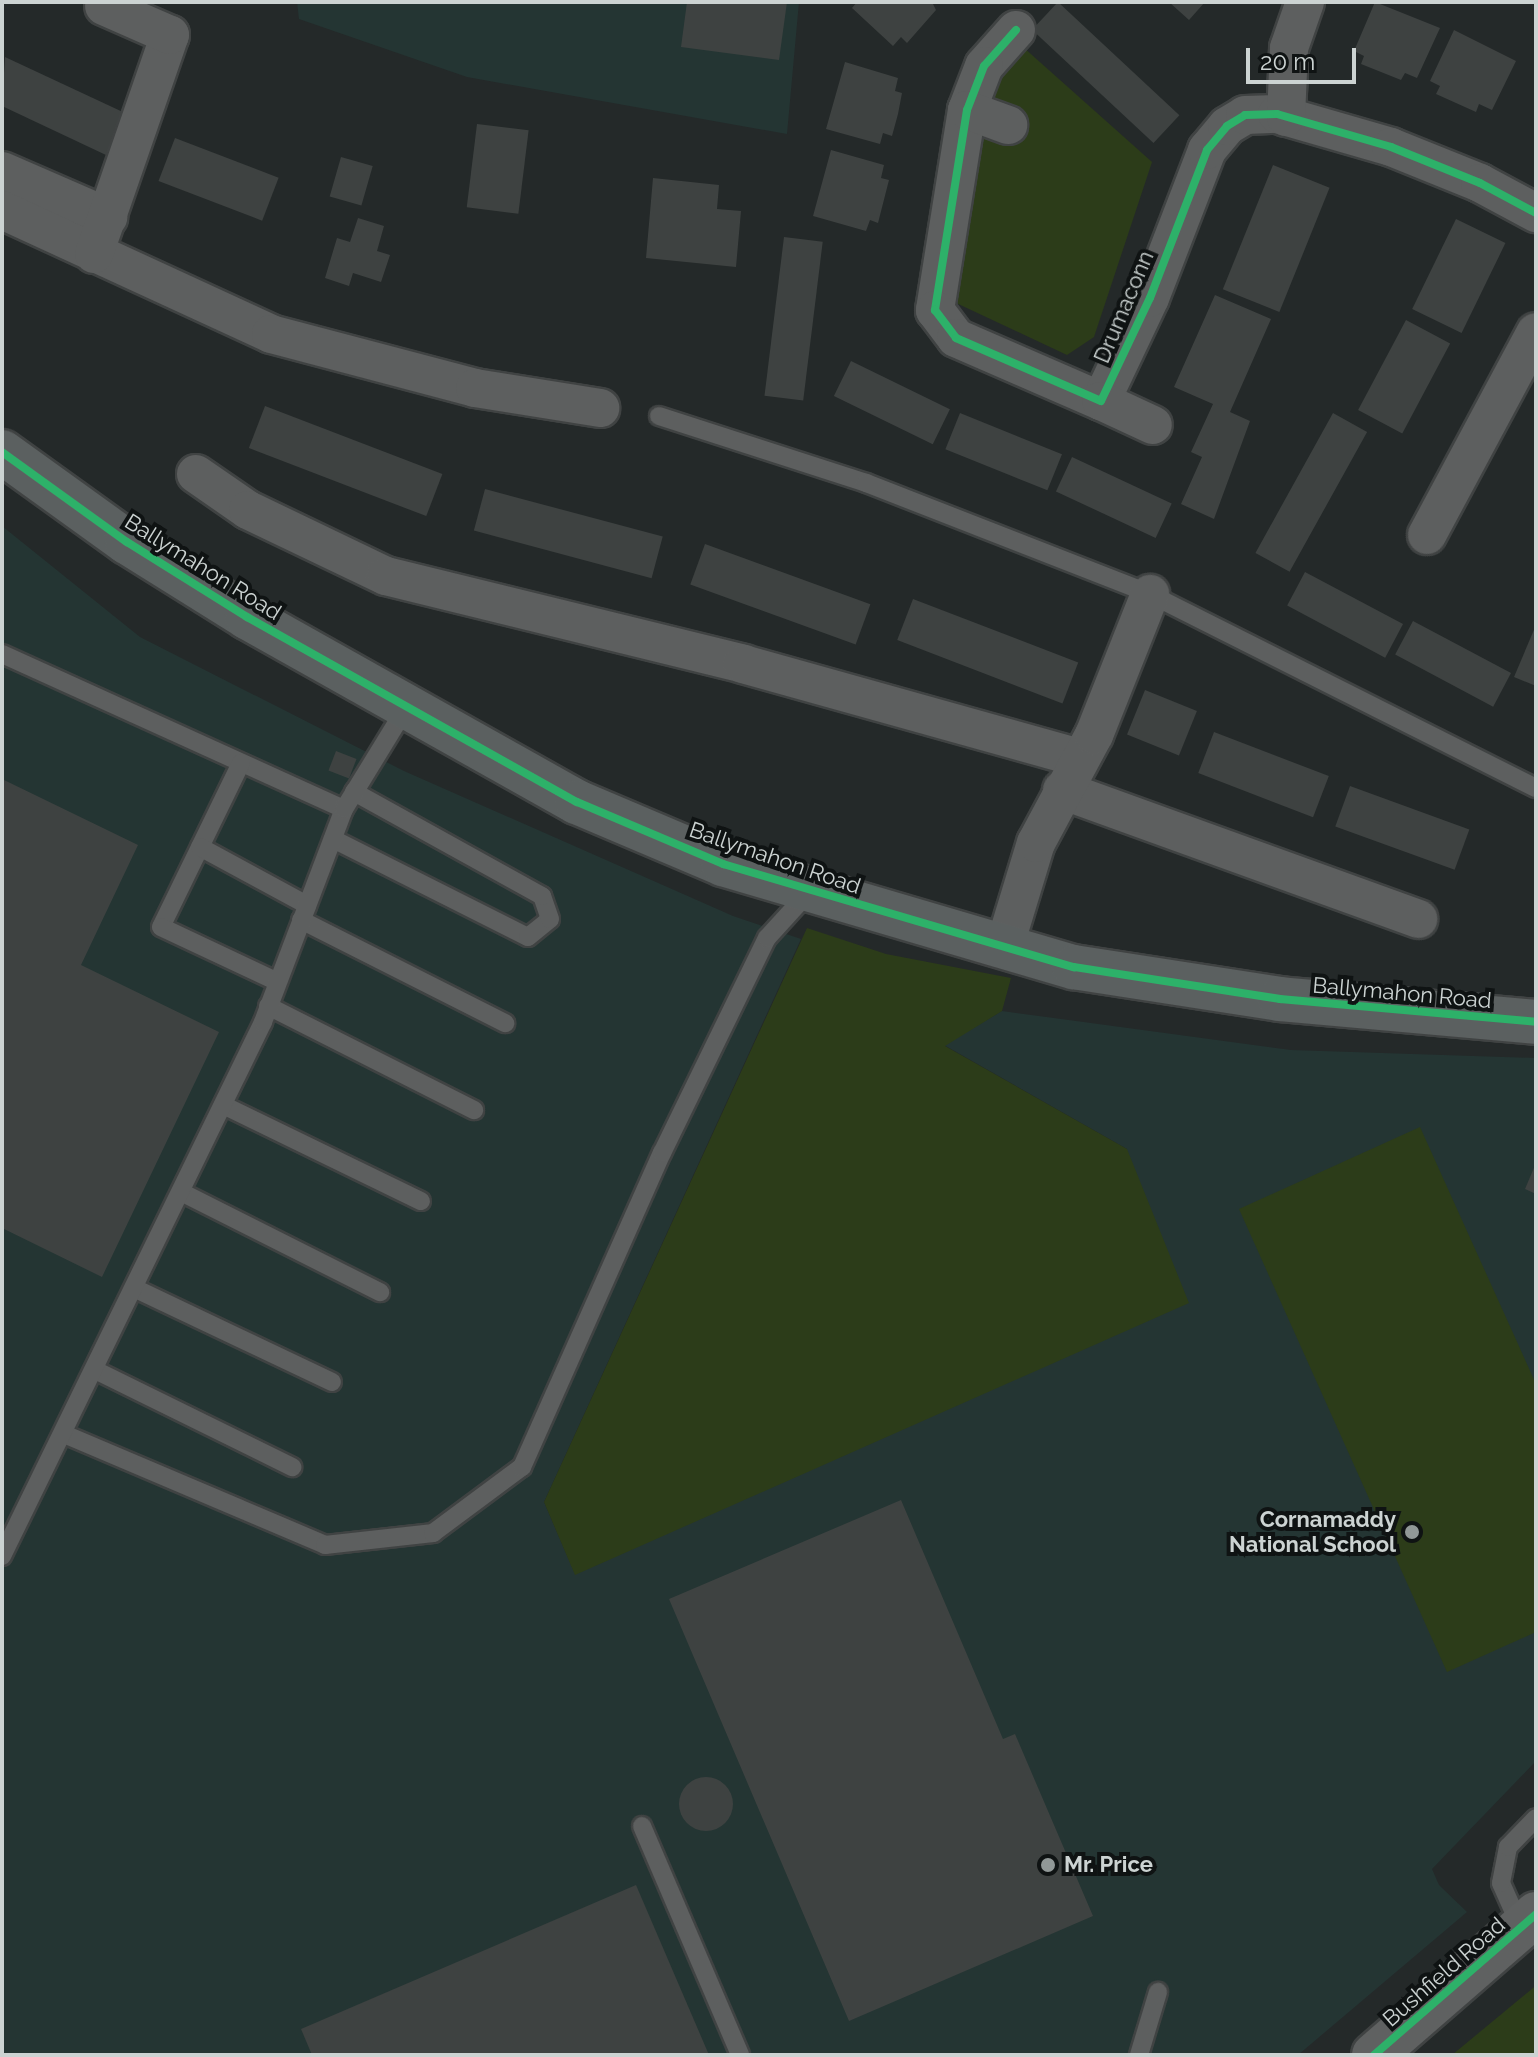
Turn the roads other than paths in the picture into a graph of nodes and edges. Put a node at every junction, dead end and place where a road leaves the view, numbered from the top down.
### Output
1 (1305, 2) edge
2 (104, 6) dead end
3 (1016, 30) dead end
4 (967, 110) junction
5 (1286, 117) junction
6 (1008, 125) dead end
7 (2, 171) edge
8 (2, 210) edge
9 (1536, 213) edge
10 (108, 217) junction
11 (94, 254) junction
12 (1536, 332) edge
13 (1101, 401) junction
14 (600, 408) dead end
15 (659, 416) dead end
16 (1153, 425) dead end
17 (2, 452) edge
18 (196, 474) dead end
19 (1427, 535) dead end
20 (1150, 594) junction
21 (2, 654) edge
22 (407, 706) junction
23 (241, 763) junction
24 (1071, 774) junction
25 (1536, 788) edge
26 (354, 792) junction
27 (344, 809) junction
28 (333, 839) junction
29 (200, 847) junction
30 (808, 893) junction
31 (304, 913) junction
32 (1418, 919) dead end
33 (1004, 948) junction
34 (278, 982) junction
35 (268, 1006) junction
36 (1536, 1022) edge
37 (505, 1023) dead end
38 (223, 1105) junction
39 (474, 1110) dead end
40 (181, 1192) junction
41 (421, 1201) dead end
42 (134, 1288) junction
43 (380, 1292) dead end
44 (95, 1370) junction
45 (332, 1382) dead end
46 (64, 1434) junction
47 (292, 1467) dead end
48 (2, 1556) edge
49 (1536, 1818) edge
50 (642, 1826) dead end
51 (1528, 1921) edge
52 (1158, 1992) dead end
53 (740, 2055) edge
54 (1139, 2055) edge
55 (1374, 2055) edge

1 - 5 street
2 - 10 street
3 - 4 street
4 - 6 street
4 - 13 street
5 - 9 street, Drumaconn
5 - 13 street, Drumaconn
7 - 10 street
8 - 11 street
10 - 11 street
11 - 14 street
12 - 19 street
13 - 16 street
15 - 20 lane
17 - 22 main road, Ballymahon Road
18 - 24 street
20 - 24 street
20 - 25 lane
21 - 23 lane
22 - 26 lane
22 - 30 main road, Ballymahon Road
23 - 27 lane
23 - 29 lane
24 - 32 street
24 - 33 street
26 - 27 lane
26 - 28 lane
27 - 28 lane
28 - 31 lane
29 - 31 lane
29 - 34 lane
30 - 33 main road, Ballymahon Road
30 - 46 lane
31 - 34 lane
31 - 37 lane
33 - 36 main road, Ballymahon Road
34 - 35 lane
35 - 38 lane
35 - 39 lane
38 - 40 lane
38 - 41 lane
40 - 42 lane
40 - 43 lane
42 - 44 lane
42 - 45 lane
44 - 46 lane
44 - 47 lane
46 - 48 lane
49 - 51 lane
50 - 53 lane
51 - 55 main road, Bushfield Road
52 - 54 lane

